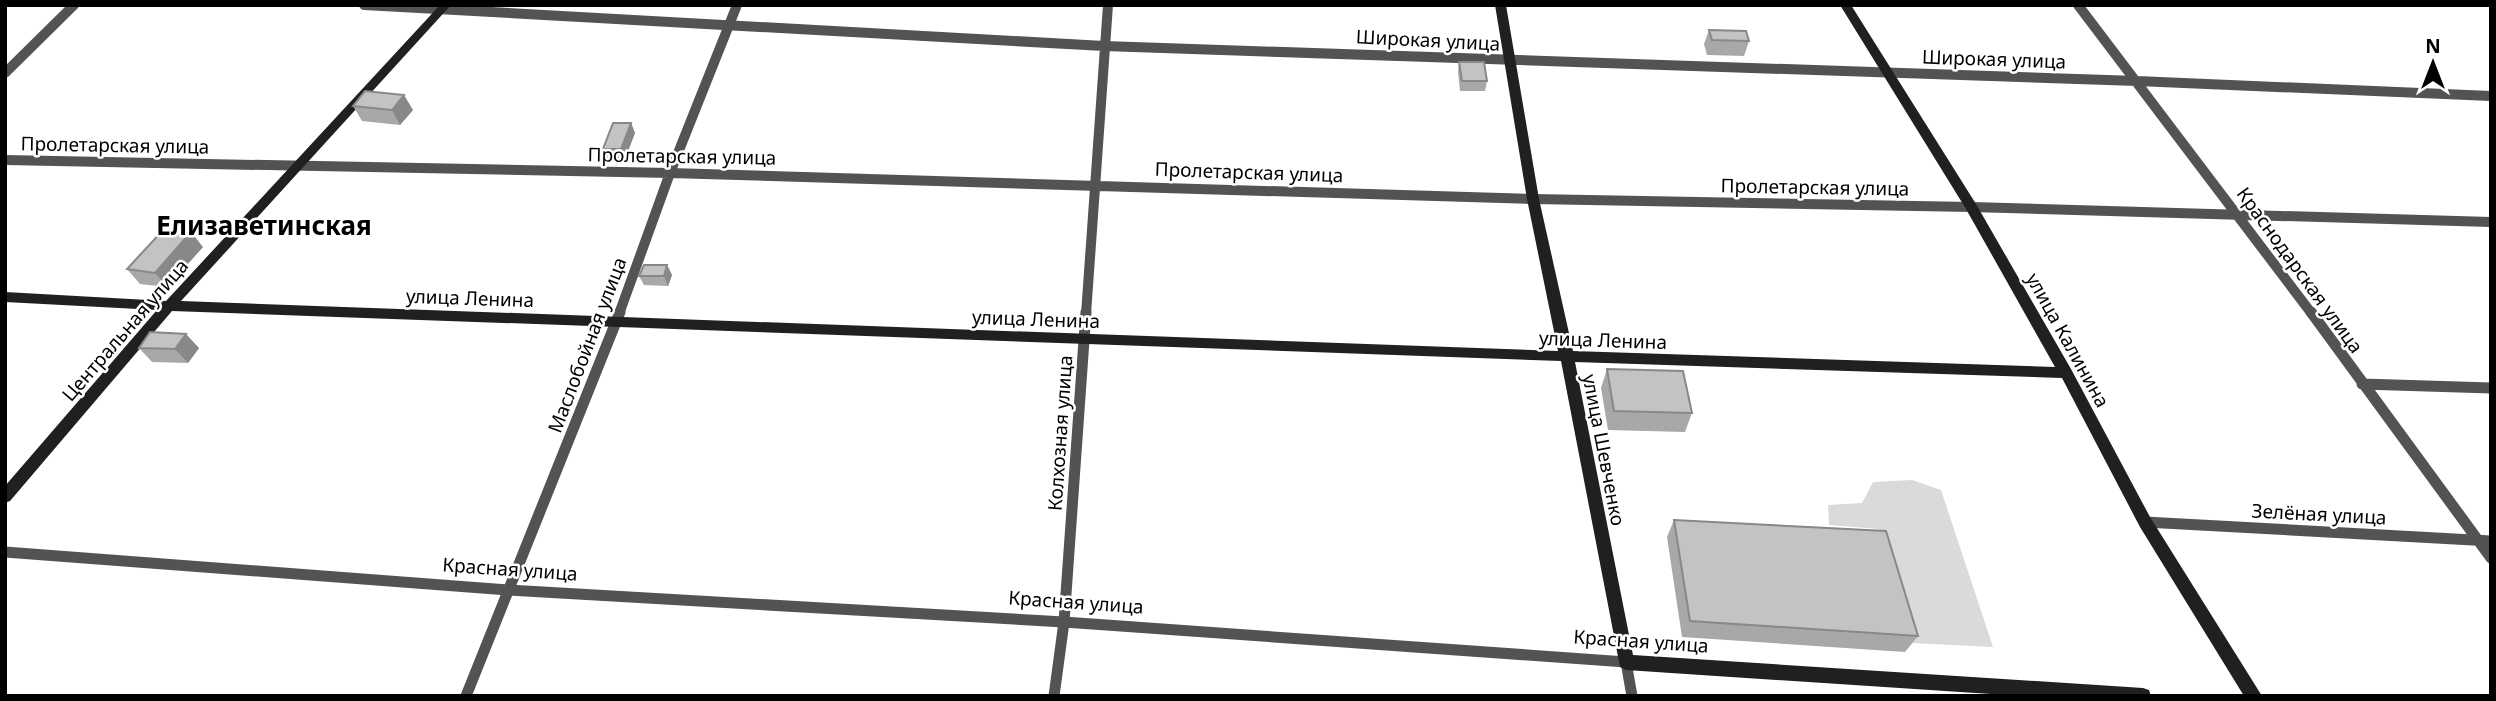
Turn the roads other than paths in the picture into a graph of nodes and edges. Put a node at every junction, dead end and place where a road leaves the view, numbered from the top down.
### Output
1 (75, 5) edge
2 (364, 5) edge
3 (737, 5) edge
4 (1108, 5) edge
5 (1500, 5) edge
6 (1845, 5) edge
7 (2078, 5) edge
8 (444, 8) edge
9 (729, 25) junction
10 (1104, 46) junction
11 (1511, 61) junction
12 (7, 69) edge
13 (1886, 74) junction
14 (2137, 81) junction
15 (2491, 96) edge
16 (5, 160) edge
17 (301, 166) junction
18 (670, 173) junction
19 (1094, 185) junction
20 (1533, 199) junction
21 (1971, 207) junction
22 (2241, 217) junction
23 (2491, 222) edge
24 (5, 297) edge
25 (169, 306) junction
26 (616, 322) junction
27 (1084, 340) junction
28 (1567, 358) junction
29 (2066, 373) junction
30 (2362, 384) junction
31 (2491, 388) edge
32 (5, 497) edge
33 (2145, 522) junction
34 (2477, 540) junction
35 (2491, 541) edge
36 (5, 552) edge
37 (2491, 558) edge
38 (508, 590) junction
39 (1064, 622) junction
40 (1626, 662) junction
41 (466, 696) edge
42 (1054, 696) edge
43 (1632, 696) edge
44 (2144, 696) edge
45 (2254, 696) edge

1 - 12 street
2 - 8 street, Широкая улица
3 - 9 street, Маслобойная улица
4 - 10 street, Колхозная улица
5 - 11 street, улица Шевченко
6 - 13 street, улица Калинина
7 - 14 street, Краснодарская улица
8 - 9 street, Широкая улица
8 - 17 street, Центральная улица
9 - 10 street, Широкая улица
9 - 18 street, Маслобойная улица
10 - 11 street, Широкая улица
10 - 19 street, Колхозная улица
11 - 13 street, Широкая улица
11 - 20 street, улица Шевченко
13 - 14 street, Широкая улица
13 - 21 street, улица Калинина
14 - 15 street, Широкая улица
14 - 22 street, Краснодарская улица
16 - 17 street, Пролетарская улица
17 - 18 street, Пролетарская улица
17 - 25 street, Центральная улица
18 - 19 street, Пролетарская улица
18 - 26 street, Маслобойная улица
19 - 20 street, Пролетарская улица
19 - 27 street, Колхозная улица
20 - 21 street, Пролетарская улица
20 - 28 street, улица Шевченко
21 - 22 street, Пролетарская улица
21 - 29 street, улица Калинина
22 - 23 street, Пролетарская улица
22 - 30 street, Краснодарская улица
24 - 25 street, улица Ленина
25 - 26 street, улица Ленина
25 - 32 street, Центральная улица
26 - 27 street, улица Ленина
26 - 38 street, Маслобойная улица
27 - 28 street, улица Ленина
27 - 39 street, Колхозная улица
28 - 29 street, улица Ленина
28 - 40 street, улица Шевченко
29 - 33 street, улица Калинина
30 - 31 street
30 - 34 street, Краснодарская улица
33 - 34 street, Зелёная улица
33 - 45 street, улица Калинина
34 - 35 street, Зелёная улица
34 - 37 street, Краснодарская улица
36 - 38 street, Красная улица
38 - 39 street, Красная улица
38 - 41 street, Маслобойная улица
39 - 40 street, Красная улица
39 - 42 street, Колхозная улица
40 - 43 street, улица Шевченко
40 - 44 street, Красная улица

